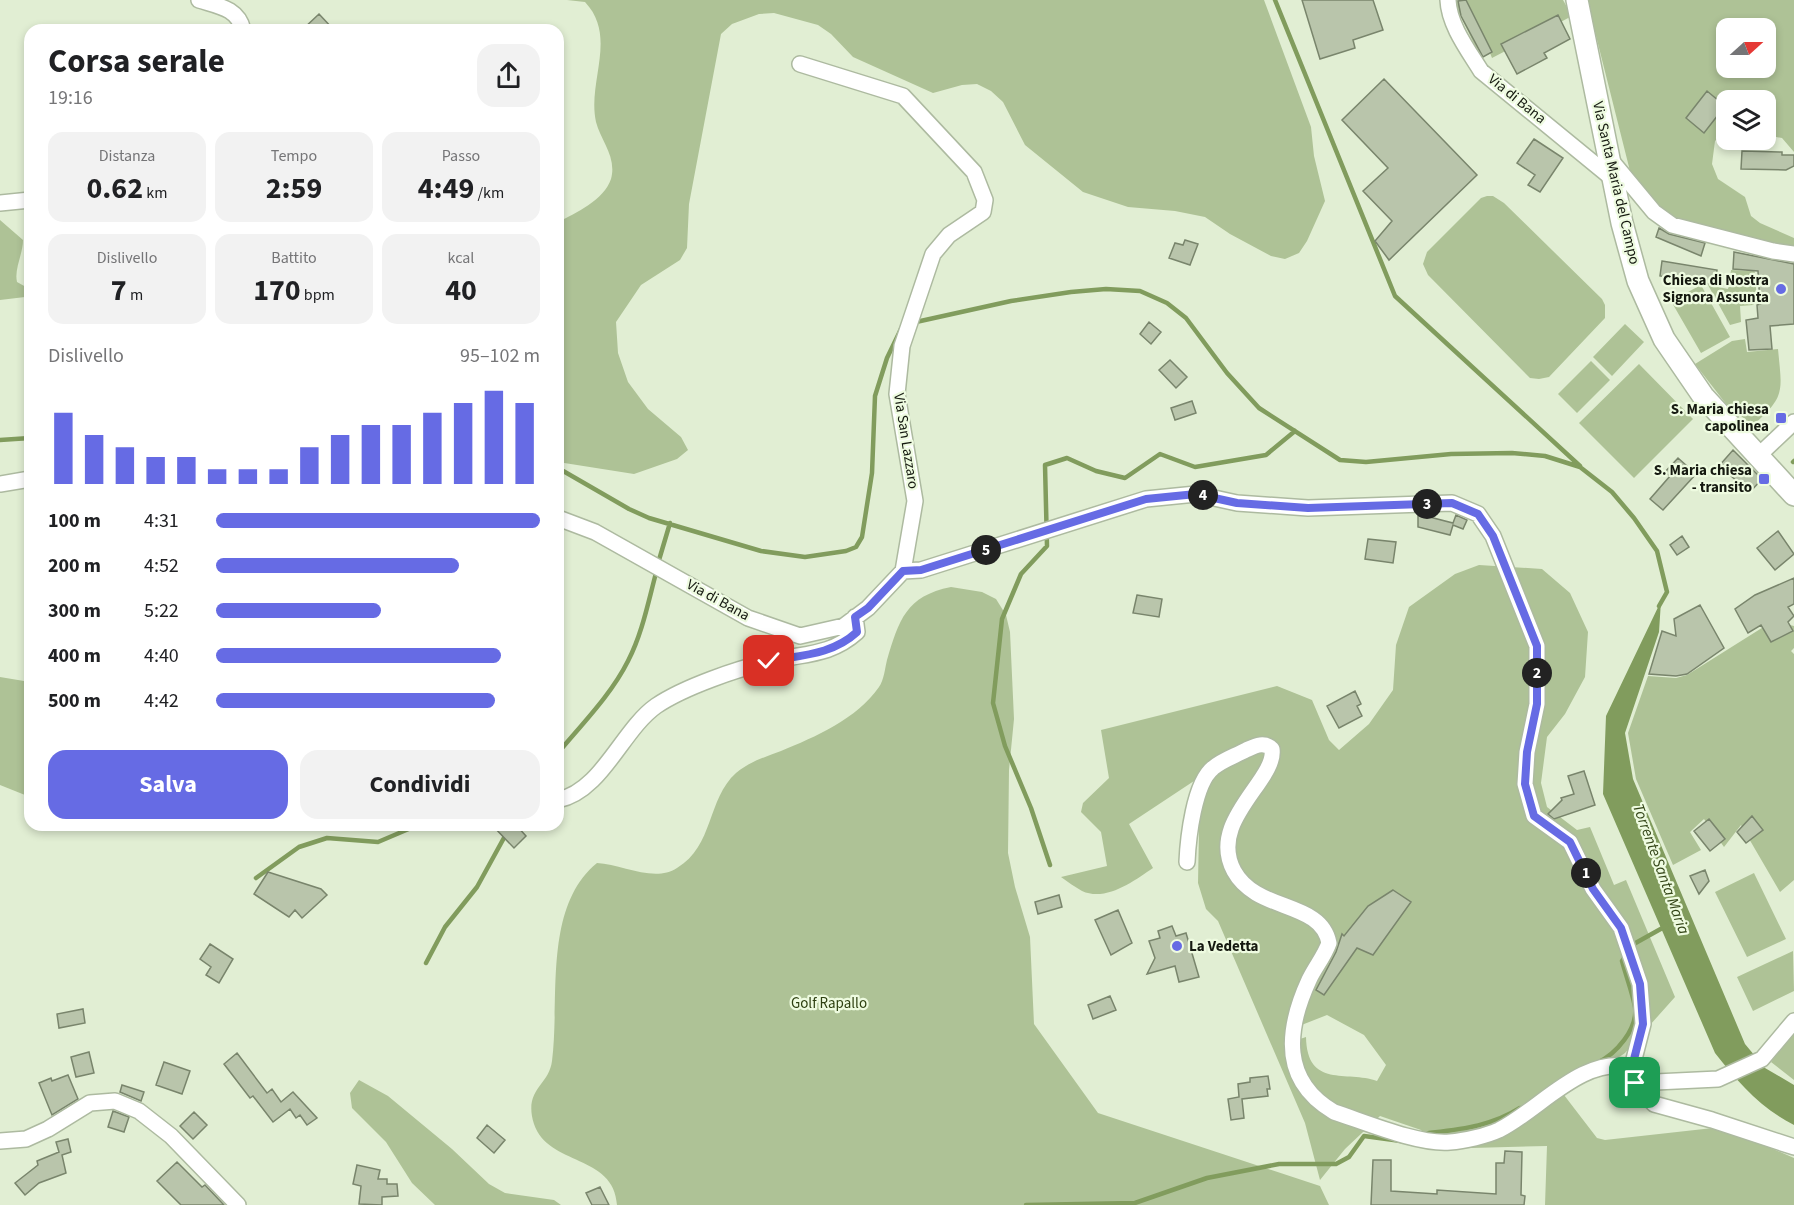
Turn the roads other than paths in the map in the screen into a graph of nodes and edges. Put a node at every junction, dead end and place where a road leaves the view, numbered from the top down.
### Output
1 (199, 0) edge
2 (1448, 0) edge
3 (1577, 0) edge
4 (241, 24) edge
5 (800, 64) dead end
6 (1609, 156) junction
7 (1613, 179) junction
8 (24, 201) edge
9 (0, 203) edge
10 (1794, 254) edge
11 (1794, 422) edge
12 (1757, 456) junction
13 (24, 480) edge
14 (0, 484) edge
15 (1794, 495) edge
16 (564, 520) edge
17 (903, 571) junction
18 (855, 617) junction
19 (564, 797) edge
20 (1187, 862) dead end
21 (1794, 1021) edge
22 (1632, 1067) junction
23 (1635, 1083) junction
24 (0, 1141) edge
25 (1794, 1147) edge
26 (238, 1205) edge

1 - 4 street
2 - 7 street, Via di Bana
3 - 6 street, Via Santa Maria del Campo
5 - 17 street, Via San Lazzaro
6 - 7 street, Via Santa Maria del Campo
6 - 10 street
7 - 12 street, Via Santa Maria del Campo
8 - 9 street
11 - 12 street
12 - 15 street, Via Santa Maria del Campo
13 - 14 street
16 - 18 street, Via di Bana
17 - 18 street, Via di Bana
17 - 22 street
18 - 19 street
20 - 22 street
21 - 23 street
22 - 23 street
23 - 25 street
24 - 26 street

